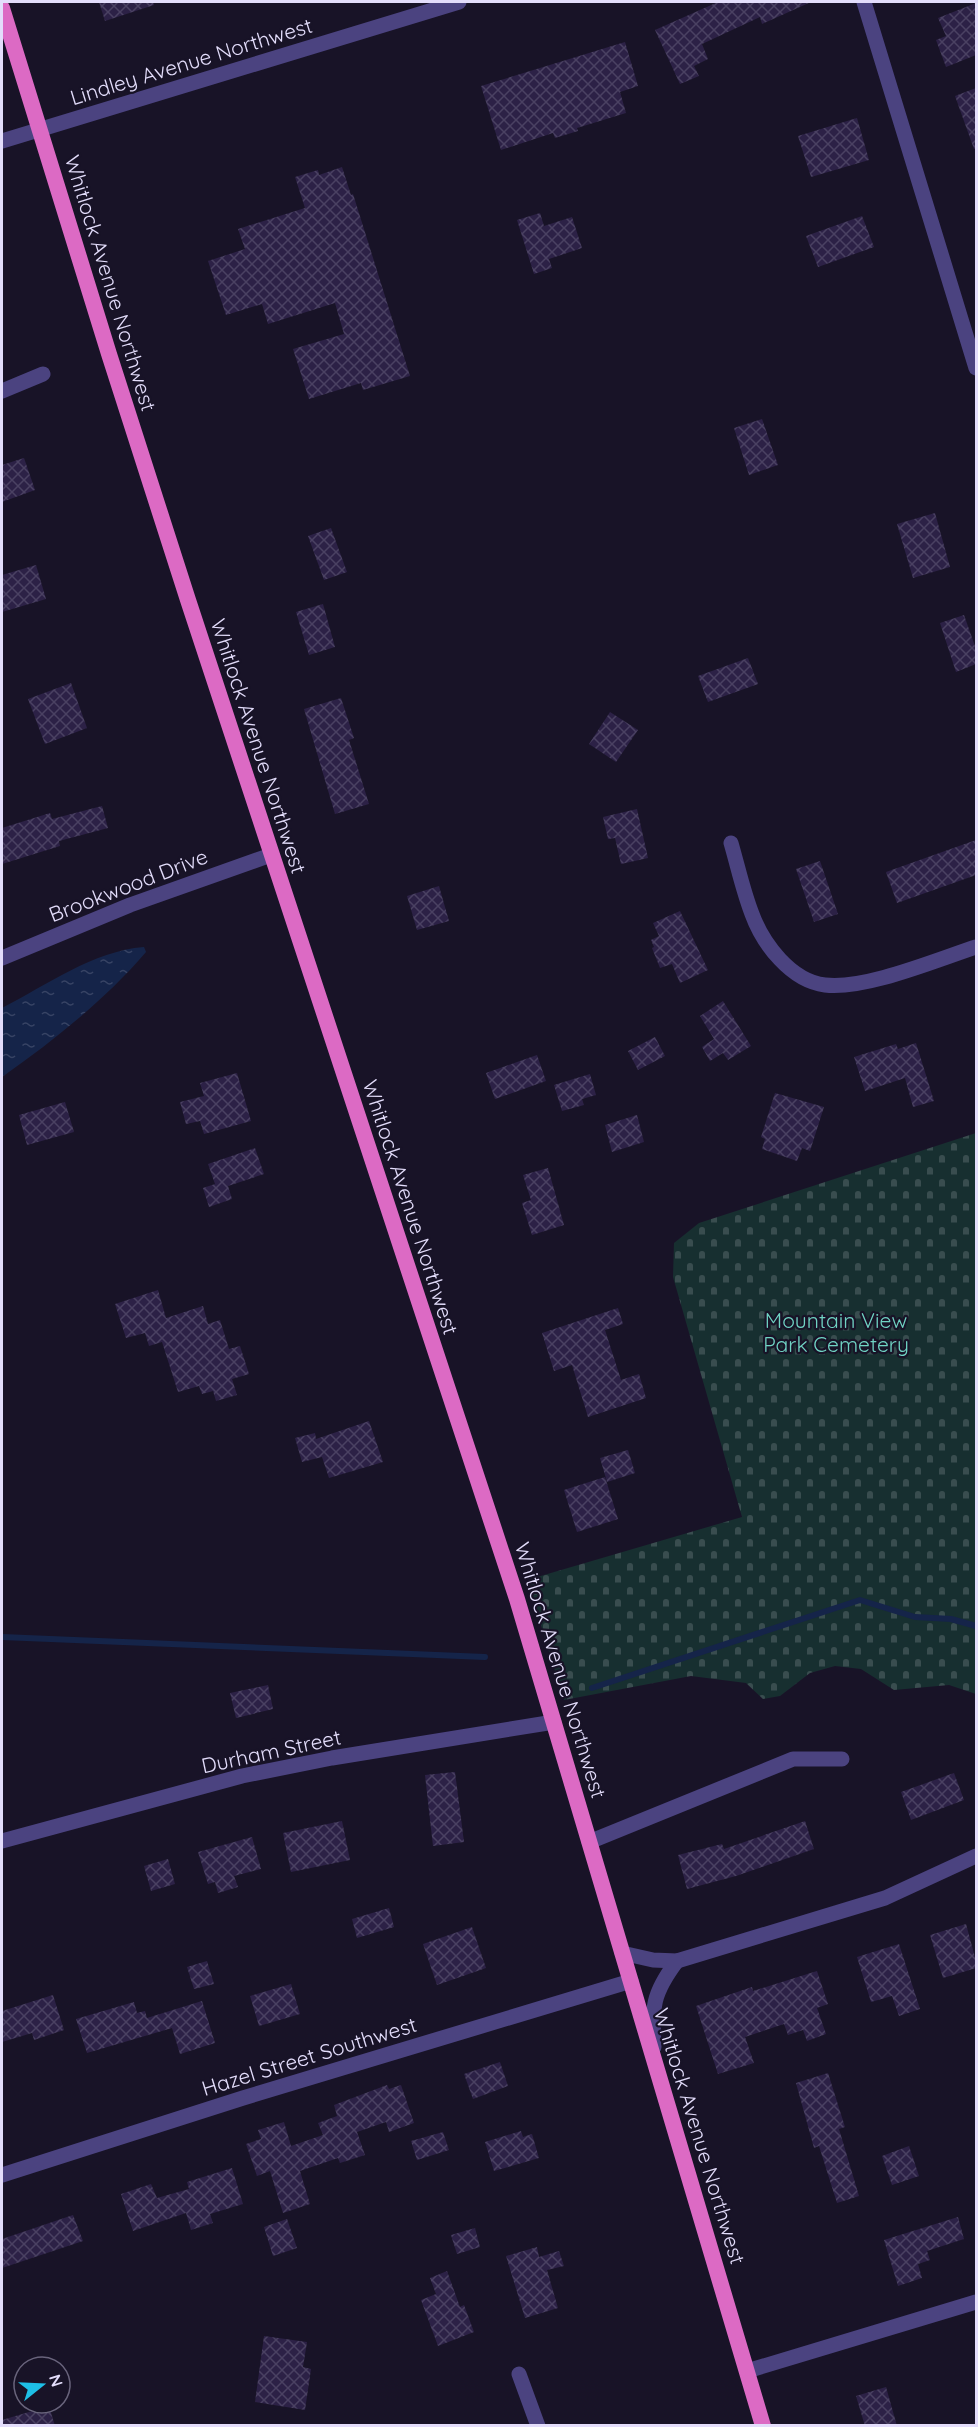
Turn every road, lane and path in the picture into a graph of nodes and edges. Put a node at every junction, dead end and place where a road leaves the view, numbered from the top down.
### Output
1 (459, 2) edge
2 (864, 2) edge
3 (2, 8) edge
4 (39, 129) junction
5 (2, 141) edge
6 (971, 326) edge
7 (976, 368) edge
8 (43, 374) dead end
9 (2, 391) edge
10 (732, 843) dead end
11 (271, 855) junction
12 (976, 947) edge
13 (2, 958) edge
14 (554, 1722) junction
15 (842, 1759) dead end
16 (2, 1841) edge
17 (589, 1842) junction
18 (976, 1856) edge
19 (622, 1953) junction
20 (677, 1961) junction
21 (631, 1981) junction
22 (656, 2067) junction
23 (2, 2175) edge
24 (976, 2302) edge
25 (747, 2371) junction
26 (519, 2374) dead end
27 (538, 2426) edge
28 (763, 2426) edge

1 - 4 street, Lindley Avenue Northwest
2 - 6 street
3 - 4 highway, Whitlock Avenue Northwest
4 - 5 street, Lindley Avenue Northwest
4 - 11 highway, Whitlock Avenue Northwest
6 - 7 street
8 - 9 street
10 - 12 street
11 - 13 street, Brookwood Drive
11 - 14 highway, Whitlock Avenue Northwest
14 - 16 street, Durham Street
14 - 17 highway, Whitlock Avenue Northwest
15 - 17 street
17 - 19 highway, Whitlock Avenue Northwest
18 - 20 street
19 - 20 street
19 - 21 highway, Whitlock Avenue Northwest
20 - 22 street
21 - 22 highway, Whitlock Avenue Northwest
21 - 23 street, Hazel Street Southwest
22 - 25 highway, Whitlock Avenue Northwest
24 - 25 street
25 - 28 highway, Whitlock Avenue Northwest
26 - 27 street

